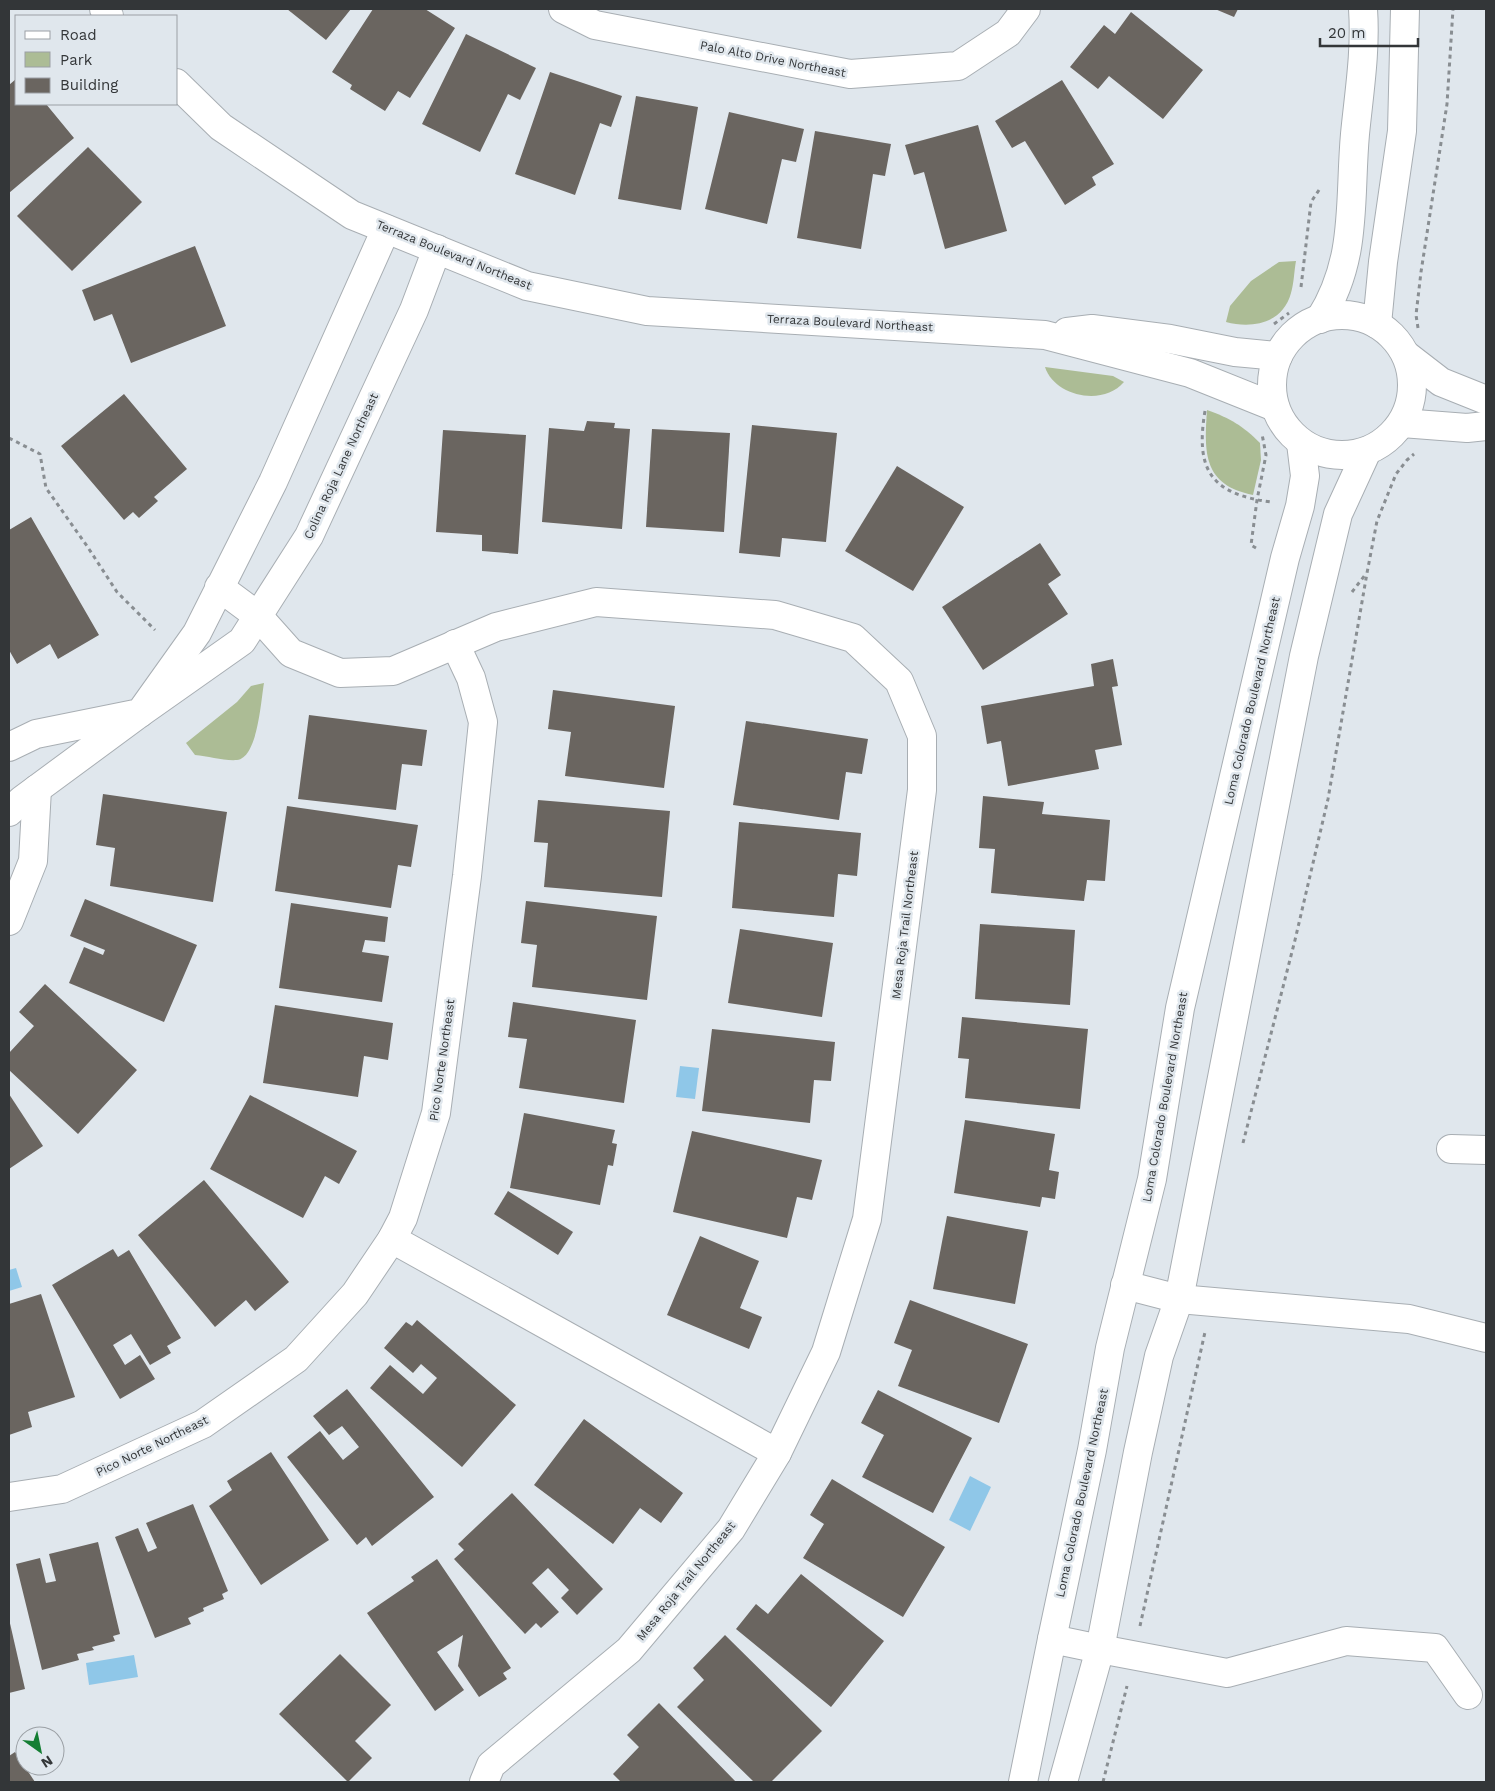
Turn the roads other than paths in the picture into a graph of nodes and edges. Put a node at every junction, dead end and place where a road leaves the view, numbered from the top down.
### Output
1 (563, 9) edge
2 (1026, 9) edge
3 (1363, 9) edge
4 (1405, 9) edge
5 (178, 85) edge
6 (386, 229) junction
7 (437, 249) junction
8 (1320, 319) junction
9 (1377, 324) junction
10 (1045, 335) junction
11 (1413, 344) junction
12 (1278, 356) junction
13 (1486, 400) edge
14 (1275, 407) junction
15 (1402, 423) junction
16 (1486, 426) edge
17 (1301, 442) junction
18 (1367, 452) junction
19 (219, 587) junction
20 (258, 616) junction
21 (455, 644) junction
22 (140, 713) junction
23 (9, 747) edge
24 (37, 789) junction
25 (9, 812) edge
26 (9, 921) edge
27 (1451, 1149) dead end
28 (1486, 1150) edge
29 (392, 1239) junction
30 (1125, 1285) junction
31 (1178, 1300) junction
32 (1486, 1338) edge
33 (777, 1453) junction
34 (9, 1497) edge
35 (1052, 1638) junction
36 (1100, 1649) junction
37 (1468, 1695) dead end
38 (484, 1782) edge
39 (1023, 1782) edge
40 (1063, 1782) edge

1 - 2 street, Palo Alto Drive Northeast
3 - 8 street
4 - 9 street
5 - 6 street, Terraza Boulevard Northeast
6 - 7 street, Terraza Boulevard Northeast
6 - 19 street, Colina Roja Lane Northeast
7 - 10 street, Terraza Boulevard Northeast
7 - 20 street, Colina Roja Lane Northeast
8 - 9 street
8 - 12 street
9 - 11 street
10 - 12 street, Terraza Boulevard Northeast
10 - 14 street, Terraza Boulevard Northeast
11 - 13 street
11 - 15 street
12 - 14 street
14 - 17 street
15 - 16 street
15 - 18 street
17 - 18 street
17 - 30 street, Loma Colorado Boulevard Northeast
18 - 31 street
19 - 20 street, Mesa Roja Trail Northeast
19 - 22 street, Colina Roja Lane Northeast
20 - 21 street, Mesa Roja Trail Northeast
20 - 22 street, Colina Roja Lane Northeast
21 - 29 street, Pico Norte Northeast
21 - 33 street, Mesa Roja Trail Northeast
22 - 23 street, Colina Roja Lane Northeast
22 - 24 street, Colina Roja Lane Northeast
24 - 25 street, Colina Roja Lane Northeast
24 - 26 street
27 - 28 street
29 - 33 street
29 - 34 street, Pico Norte Northeast
30 - 31 street
30 - 35 street, Loma Colorado Boulevard Northeast
31 - 32 street
31 - 36 street
33 - 38 street, Mesa Roja Trail Northeast
35 - 36 street
35 - 39 street, Loma Colorado Boulevard Northeast
36 - 37 street
36 - 40 street

